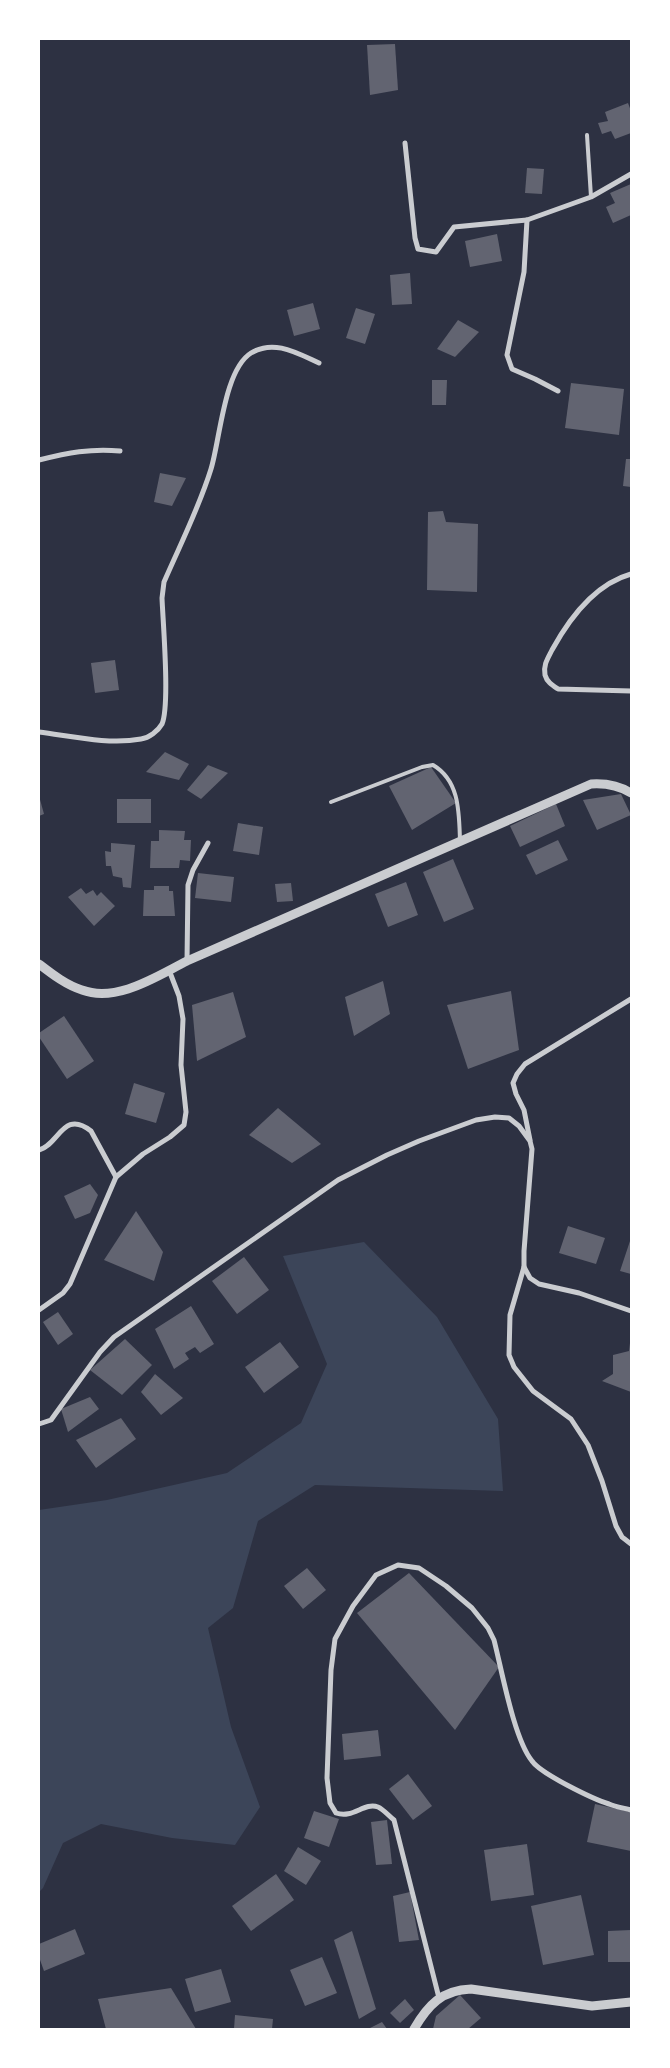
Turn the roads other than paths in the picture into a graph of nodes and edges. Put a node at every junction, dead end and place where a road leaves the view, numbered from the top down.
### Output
1 (587, 135) dead end
2 (405, 143) dead end
3 (631, 174) edge
4 (591, 197) junction
5 (528, 220) junction
6 (319, 363) dead end
7 (558, 391) dead end
8 (120, 451) dead end
9 (39, 460) edge
10 (631, 574) edge
11 (631, 691) edge
12 (39, 732) edge
13 (631, 793) edge
14 (331, 802) dead end
15 (460, 841) junction
16 (208, 843) dead end
17 (187, 961) junction
18 (39, 964) edge
19 (170, 970) junction
20 (631, 999) edge
21 (530, 1141) junction
22 (39, 1150) edge
23 (116, 1177) junction
24 (524, 1267) junction
25 (39, 1310) edge
26 (631, 1311) edge
27 (39, 1424) edge
28 (631, 1544) edge
29 (631, 1810) edge
30 (439, 1998) junction
31 (631, 2002) edge
32 (414, 2029) edge

1 - 4 lane
2 - 5 street
3 - 4 street
4 - 5 street
5 - 7 street
6 - 12 street
8 - 9 street
10 - 11 street
13 - 15 street
14 - 15 lane
15 - 17 street
16 - 17 street
17 - 19 street
18 - 19 street
19 - 23 street
20 - 21 street
21 - 24 street
21 - 27 street
22 - 23 street
23 - 25 street
24 - 26 street
24 - 28 street
29 - 30 street
30 - 31 street
30 - 32 street

